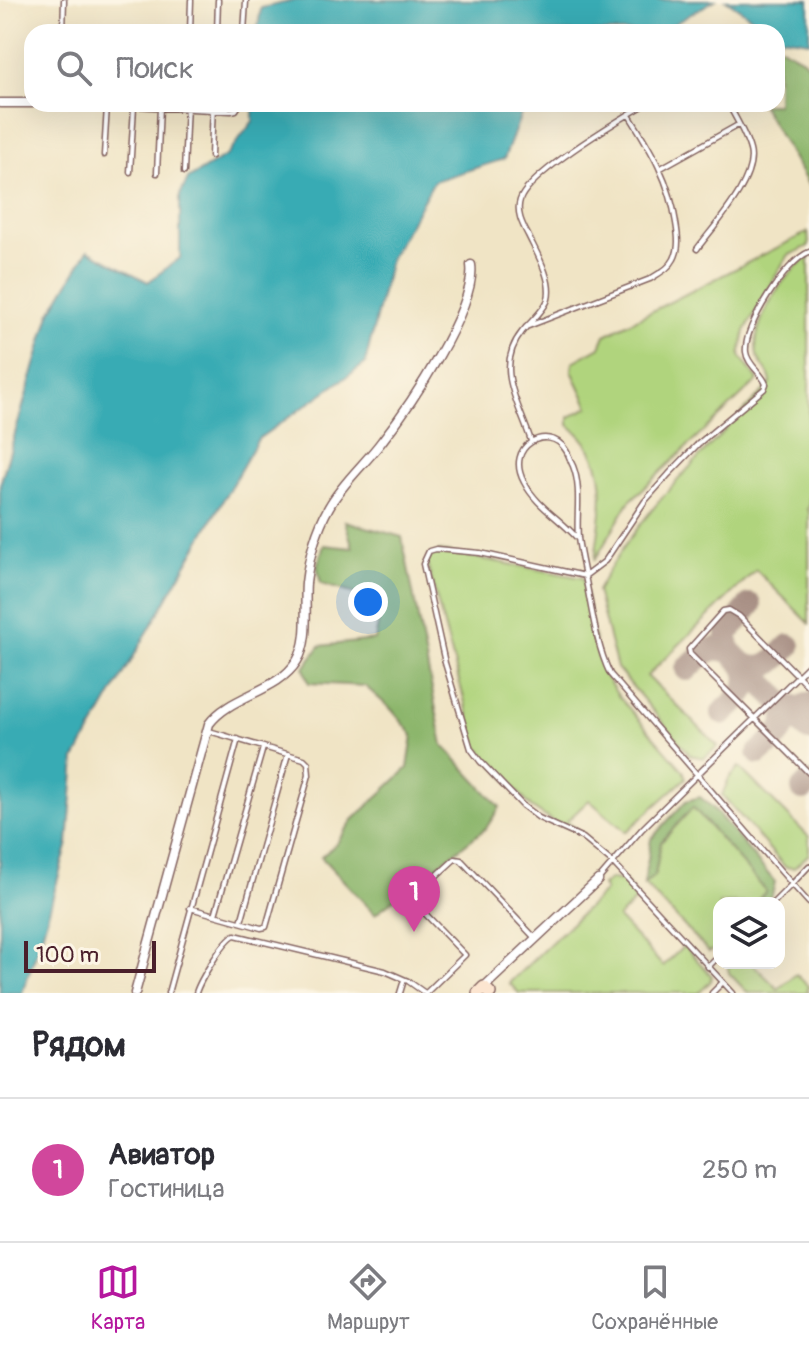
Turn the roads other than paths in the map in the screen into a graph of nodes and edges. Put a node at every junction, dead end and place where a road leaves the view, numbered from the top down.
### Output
1 (64, 0) edge
2 (191, 0) edge
3 (218, 0) edge
4 (246, 1) edge
5 (63, 24) edge
6 (190, 24) edge
7 (217, 24) edge
8 (245, 24) edge
9 (0, 103) edge
10 (24, 103) edge
11 (107, 112) edge
12 (134, 112) edge
13 (160, 112) edge
14 (187, 112) edge
15 (213, 112) edge
16 (634, 112) edge
17 (732, 112) edge
18 (629, 115) junction
19 (738, 125) junction
20 (104, 155) dead end
21 (211, 156) dead end
22 (661, 168) junction
23 (130, 172) dead end
24 (184, 172) dead end
25 (157, 173) dead end
26 (697, 249) dead end
27 (809, 252) edge
28 (471, 265) dead end
29 (526, 327) junction
30 (531, 441) junction
31 (578, 539) junction
32 (585, 576) junction
33 (809, 665) edge
34 (798, 676) junction
35 (809, 687) edge
36 (755, 720) junction
37 (206, 730) junction
38 (238, 739) junction
39 (263, 747) junction
40 (288, 754) junction
41 (809, 773) edge
42 (699, 775) junction
43 (613, 863) junction
44 (809, 866) edge
45 (598, 880) joint
46 (792, 884) junction
47 (422, 889) dead end
48 (779, 897) edge
49 (411, 899) dead end
50 (809, 903) edge
51 (190, 908) junction
52 (215, 915) junction
53 (241, 922) junction
54 (536, 939) junction
55 (713, 962) edge
56 (708, 967) junction
57 (404, 979) junction
58 (723, 982) junction
59 (484, 991) edge
60 (135, 993) edge
61 (168, 993) edge
62 (196, 993) edge
63 (400, 993) edge
64 (426, 993) edge
65 (712, 993) edge
66 (733, 993) edge

1 - 5 lane
2 - 6 lane
3 - 7 lane
4 - 8 lane
9 - 10 street
11 - 20 lane
12 - 23 lane
13 - 25 lane
14 - 24 lane
15 - 21 lane
16 - 18 lane
17 - 19 lane
18 - 22 lane
18 - 29 lane
19 - 22 lane
19 - 26 lane
22 - 29 lane
27 - 32 lane
28 - 37 street
29 - 30 lane
30 - 31 lane
30 - 31 lane
31 - 32 lane
32 - 42 lane
32 - 43 lane
33 - 34 lane
34 - 35 lane
34 - 36 lane
34 - 36 lane
36 - 41 lane
36 - 42 lane
37 - 38 lane
37 - 60 street
38 - 39 lane
38 - 51 lane
39 - 40 lane
39 - 52 lane
40 - 53 lane
40 - 53 lane
42 - 43 lane
42 - 46 lane
43 - 45 lane
43 - 56 lane
44 - 46 lane
45 - 54 street
46 - 48 lane
46 - 50 lane
47 - 54 lane
49 - 64 lane
51 - 52 lane
51 - 61 lane
52 - 53 lane
54 - 59 street
55 - 56 lane
56 - 58 lane
57 - 62 lane
57 - 63 lane
57 - 64 lane
58 - 65 lane
58 - 66 lane

